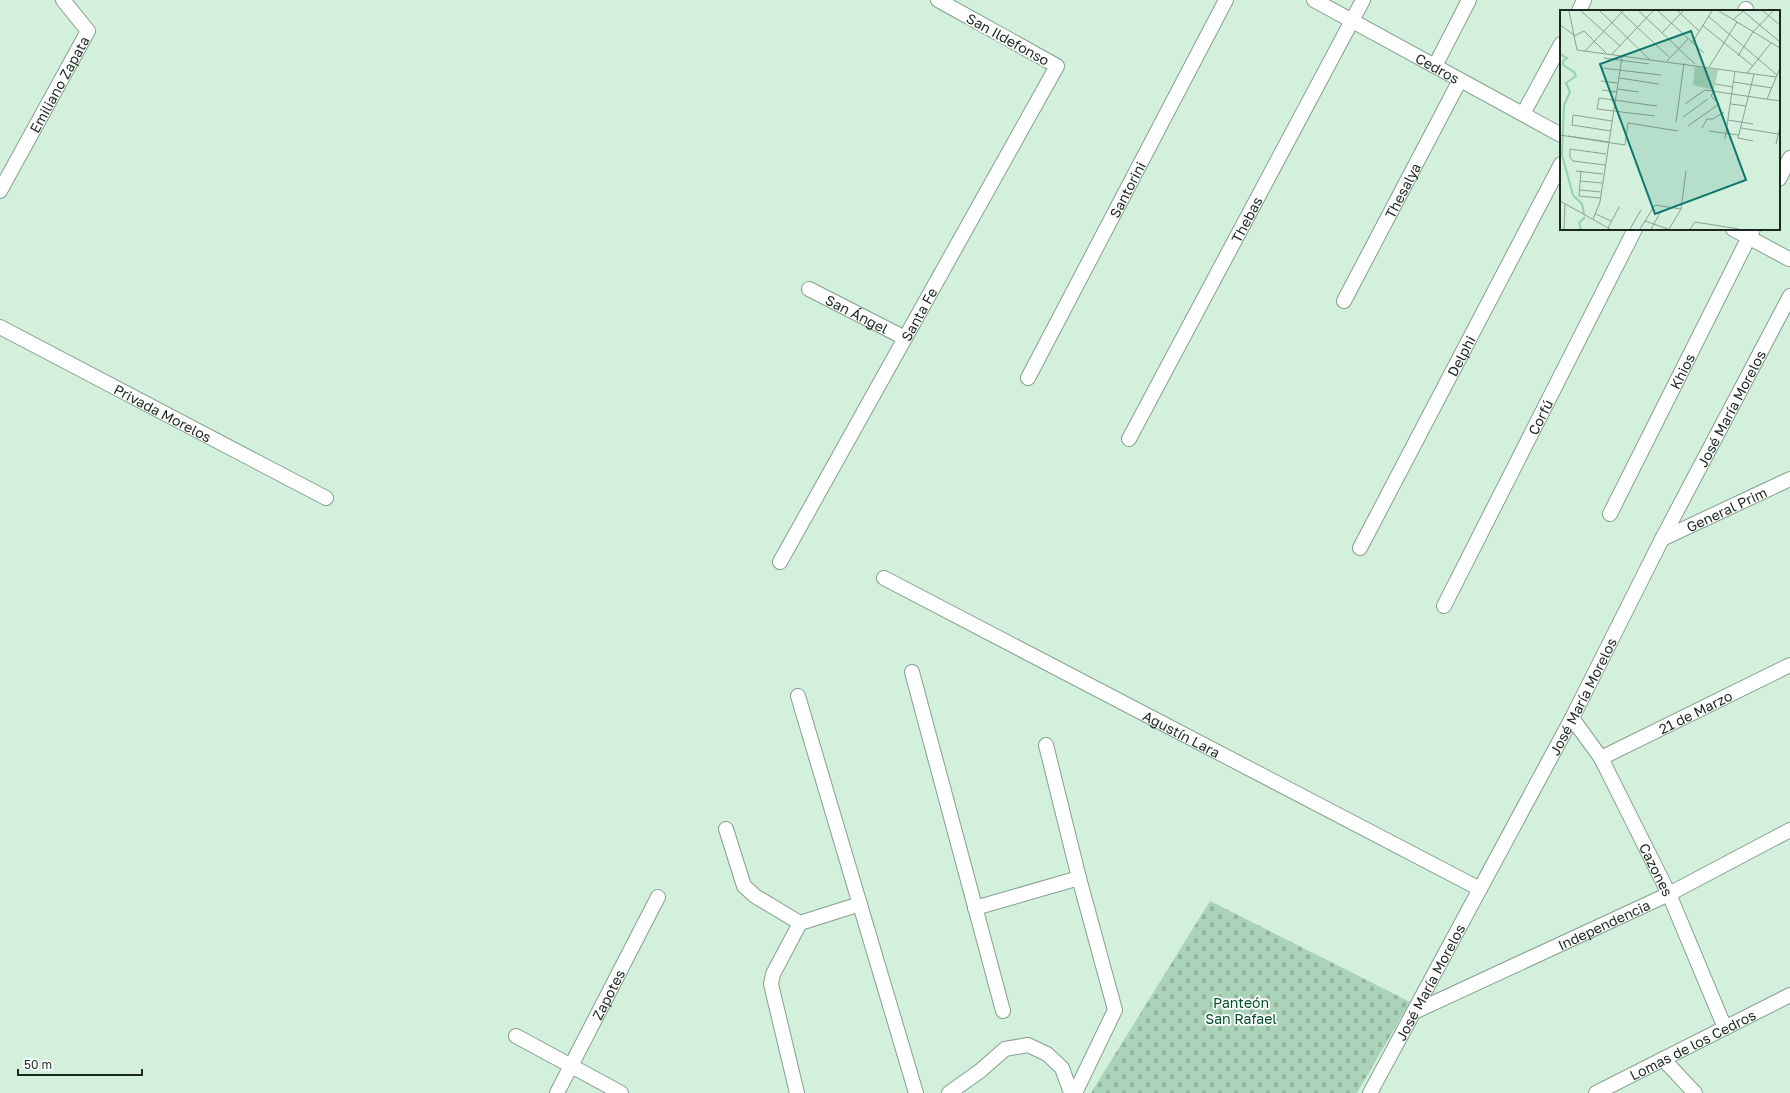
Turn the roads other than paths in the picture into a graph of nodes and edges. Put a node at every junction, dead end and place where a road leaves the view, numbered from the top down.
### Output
1 (64, 0) edge
2 (938, 0) edge
3 (1226, 0) edge
4 (1314, 0) edge
5 (1363, 0) edge
6 (1470, 0) edge
7 (1584, 0) edge
8 (1579, 10) edge
9 (1353, 21) junction
10 (1560, 46) edge
11 (1057, 66) joint
12 (1436, 66) junction
13 (1460, 80) junction
14 (1523, 114) junction
15 (1560, 134) edge
16 (1790, 158) edge
17 (1560, 166) edge
18 (1780, 177) edge
19 (0, 191) edge
20 (1634, 230) edge
21 (1738, 230) edge
22 (1751, 233) edge
23 (1789, 259) dead end
24 (809, 289) dead end
25 (1790, 296) edge
26 (1344, 301) dead end
27 (0, 327) edge
28 (905, 338) junction
29 (1028, 378) dead end
30 (1129, 439) dead end
31 (1790, 479) edge
32 (326, 498) dead end
33 (1610, 514) dead end
34 (1662, 539) junction
35 (1360, 548) dead end
36 (780, 562) dead end
37 (884, 578) dead end
38 (1444, 606) dead end
39 (1790, 665) edge
40 (912, 672) dead end
41 (798, 696) dead end
42 (1572, 718) junction
43 (1046, 745) dead end
44 (1601, 758) junction
45 (726, 829) dead end
46 (1790, 830) edge
47 (1079, 878) junction
48 (1480, 889) junction
49 (1669, 894) junction
50 (658, 896) dead end
51 (860, 904) junction
52 (975, 908) junction
53 (800, 923) junction
54 (1790, 996) edge
55 (1003, 1011) dead end
56 (1414, 1012) junction
57 (1725, 1028) junction
58 (516, 1036) dead end
59 (1663, 1059) junction
60 (571, 1066) junction
61 (557, 1093) edge
62 (621, 1093) edge
63 (797, 1093) edge
64 (916, 1093) edge
65 (949, 1093) edge
66 (1071, 1093) edge
67 (1075, 1093) edge
68 (1370, 1093) edge
69 (1596, 1093) edge
70 (1695, 1093) edge

1 - 19 street, Emiliano Zapata
2 - 11 street, San Ildefonso
3 - 29 street, Santorini
4 - 9 street, Cedros
5 - 9 street, Thebas
6 - 12 street
7 - 8 street
9 - 12 street, Cedros
9 - 30 street, Thebas
10 - 14 street
11 - 28 street, Santa Fe
12 - 13 street, Cedros
13 - 14 street, Cedros
13 - 26 street, Thesalya
14 - 15 street, Cedros
16 - 18 street
17 - 35 street, Delphi
20 - 38 street, Corfú
21 - 22 street
22 - 23 street
22 - 33 street, Khios
24 - 28 street, San Ángel
25 - 34 street, José María Morelos
27 - 32 street, Privada Morelos
28 - 36 street, Santa Fe
31 - 34 street, General Prim
34 - 42 street, José María Morelos
37 - 48 street, Agustín Lara
39 - 44 street, 21 de Marzo
40 - 52 street
41 - 51 street
42 - 44 street, Cazones
42 - 48 street, José María Morelos
43 - 47 street
44 - 49 street, Cazones
45 - 53 street
46 - 49 street, Independencia
47 - 52 street
47 - 67 street
48 - 56 street, José María Morelos
49 - 56 street, Independencia
49 - 57 street, Cazones
50 - 60 street, Zapotes
51 - 53 street
51 - 64 street
52 - 55 street
53 - 63 street
54 - 57 street, Lomas de los Cedros
56 - 68 street, José María Morelos
57 - 59 street, Lomas de los Cedros
58 - 60 street
59 - 69 street, Lomas de los Cedros
59 - 70 street
60 - 61 street, Zapotes
60 - 62 street
65 - 66 street

